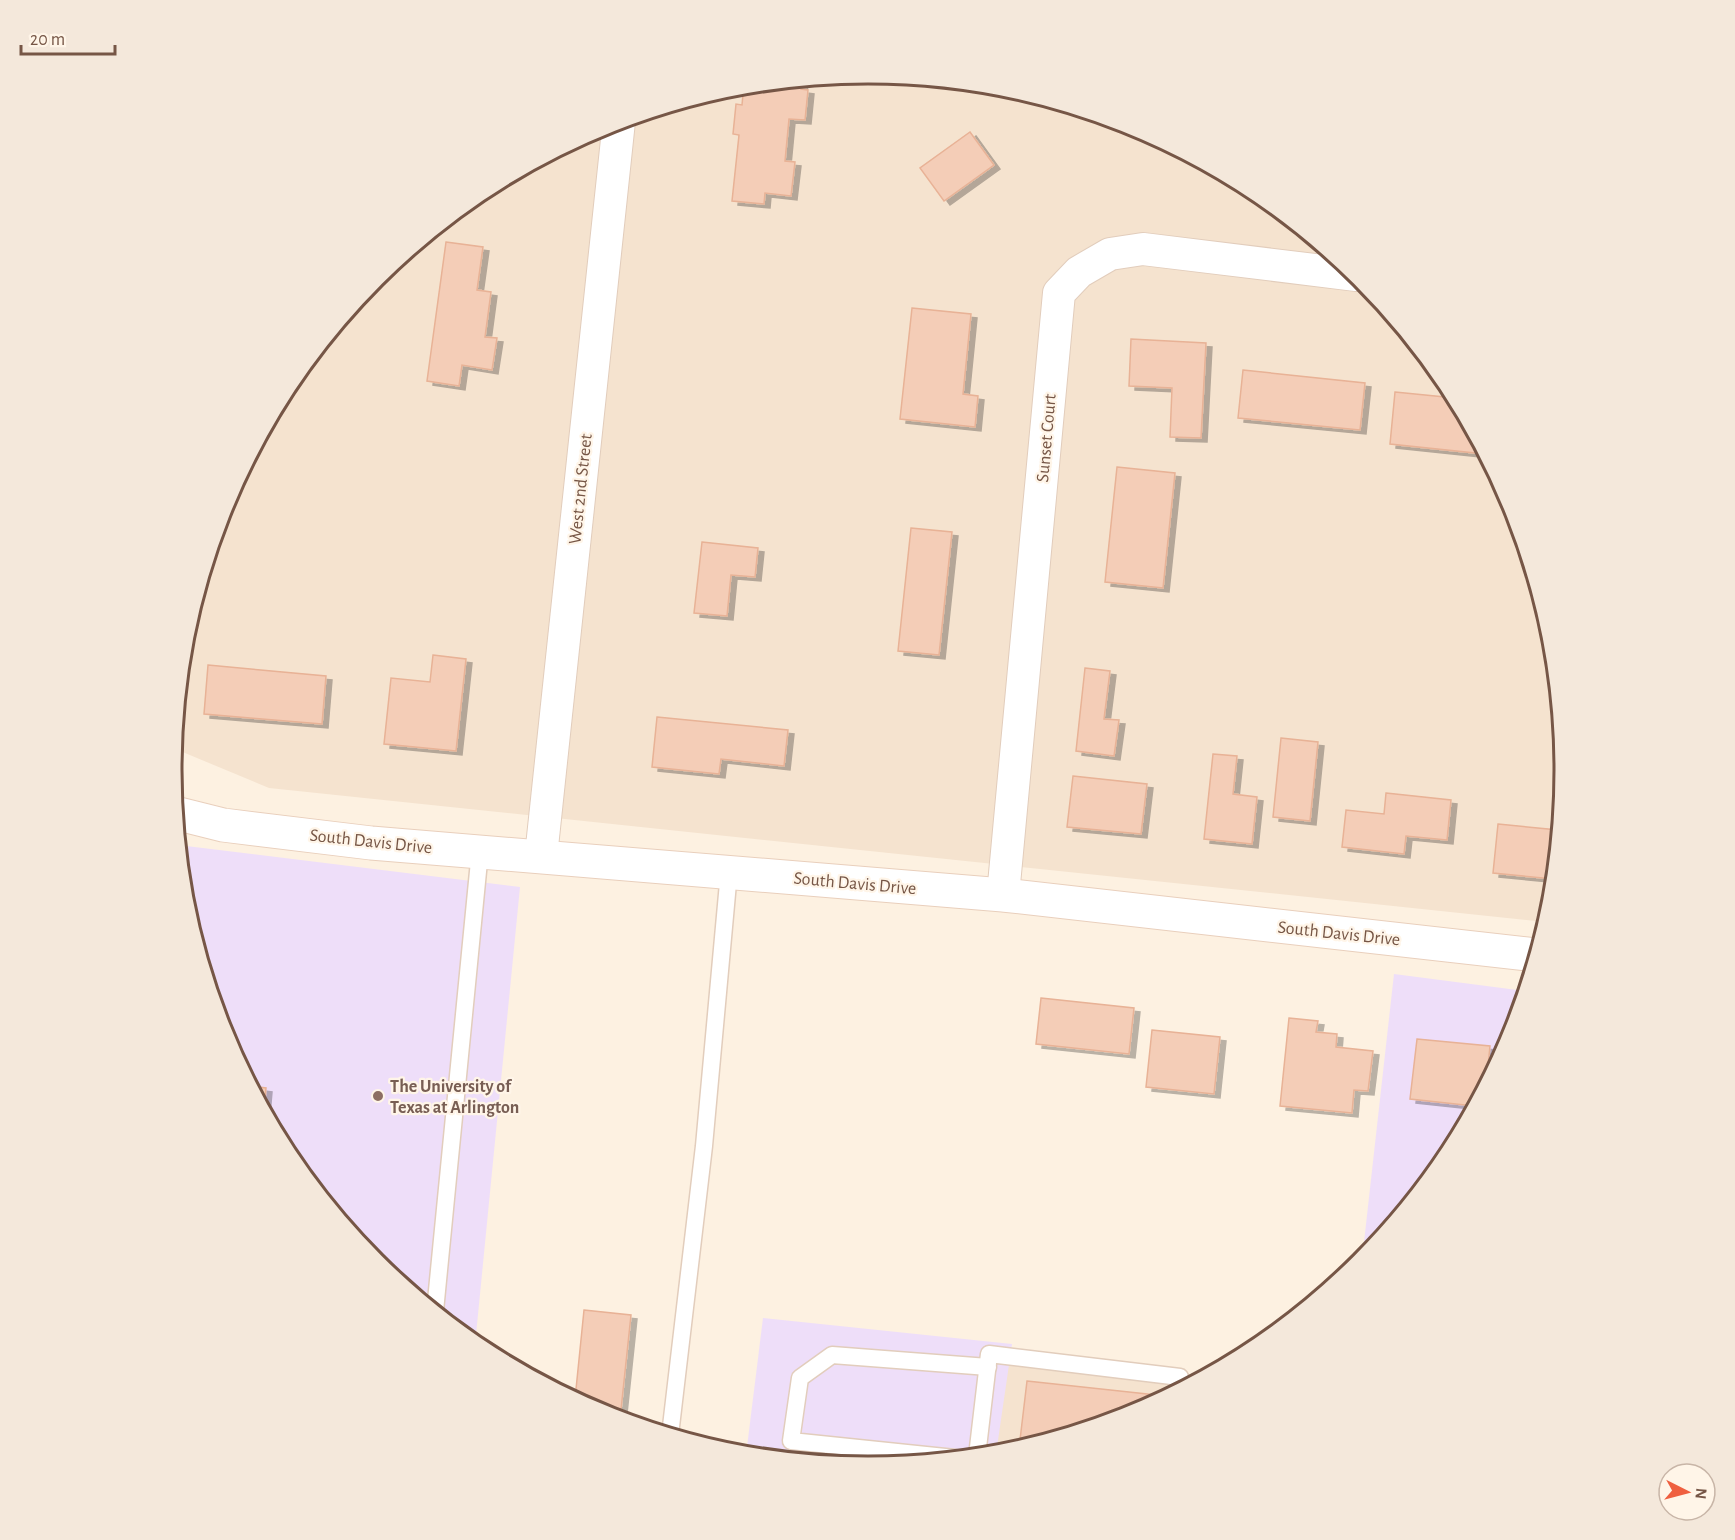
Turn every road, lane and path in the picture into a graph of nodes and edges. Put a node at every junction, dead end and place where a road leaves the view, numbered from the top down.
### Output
1 (617, 131) edge
2 (1340, 273) edge
3 (183, 815) edge
4 (480, 851) junction
5 (541, 856) junction
6 (729, 872) junction
7 (1003, 895) junction
8 (1528, 954) edge
9 (436, 1303) edge
10 (988, 1367) junction
11 (1180, 1380) edge
12 (671, 1427) edge
13 (978, 1447) edge
14 (919, 1454) edge

1 - 5 street, West 2nd Street
2 - 7 street, Sunset Court
3 - 4 street, South Davis Drive
4 - 5 street, South Davis Drive
4 - 9 lane
5 - 6 street, South Davis Drive
6 - 7 street, South Davis Drive
6 - 12 lane
7 - 8 street, South Davis Drive
10 - 11 lane
10 - 13 lane
10 - 14 lane

